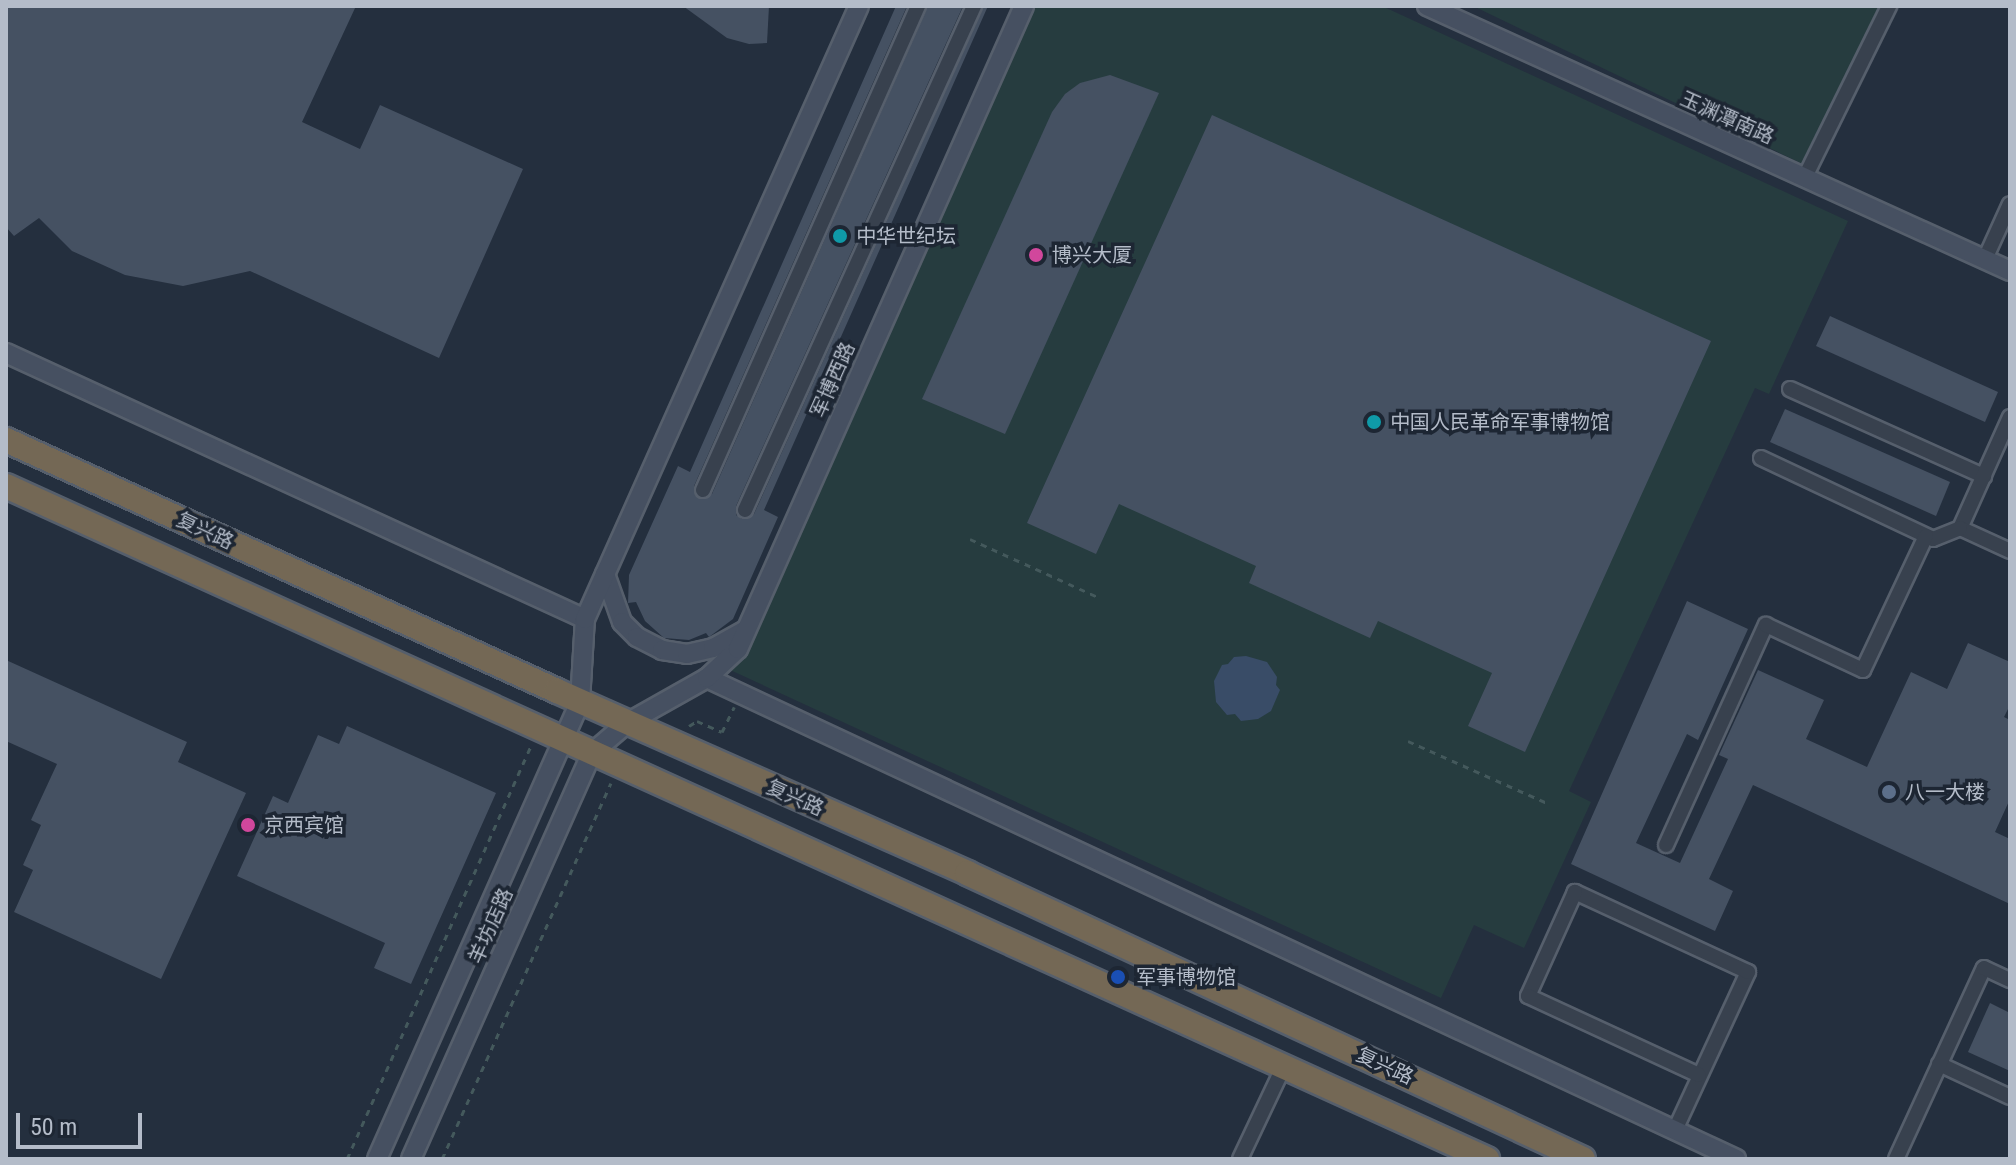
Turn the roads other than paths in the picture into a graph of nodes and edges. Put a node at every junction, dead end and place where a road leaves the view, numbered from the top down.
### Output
1 (859, 6) edge
2 (918, 6) edge
3 (974, 6) edge
4 (1024, 6) edge
5 (1427, 6) edge
6 (1889, 6) edge
7 (1805, 177) junction
8 (2010, 204) edge
9 (1985, 259) junction
10 (2010, 271) edge
11 (6, 353) edge
12 (1790, 389) dead end
13 (2009, 421) edge
14 (6, 440) edge
15 (1761, 458) dead end
16 (1984, 476) junction
17 (6, 486) edge
18 (703, 490) dead end
19 (745, 510) dead end
20 (1960, 528) junction
21 (1926, 536) junction
22 (2010, 551) edge
23 (605, 574) junction
24 (585, 619) junction
25 (746, 630) junction
26 (707, 678) junction
27 (580, 702) junction
28 (627, 723) junction
29 (563, 740) junction
30 (592, 753) junction
31 (1666, 845) dead end
32 (2010, 980) edge
33 (1939, 1064) junction
34 (1283, 1068) junction
35 (1699, 1075) junction
36 (2010, 1097) edge
37 (1675, 1130) junction
38 (377, 1159) edge
39 (411, 1159) edge
40 (1240, 1159) edge
41 (1487, 1159) edge
42 (1583, 1159) edge
43 (1736, 1159) edge
44 (1896, 1159) edge

1 - 23 street
2 - 18 street
3 - 19 street
4 - 25 street, 军博西路
5 - 7 street, 玉渊潭南路
6 - 7 street
7 - 9 street, 玉渊潭南路
8 - 9 street
9 - 10 street, 玉渊潭南路
11 - 24 street
12 - 16 street
13 - 16 street
14 - 27 highway, 复兴路
15 - 21 street
16 - 20 street
17 - 29 highway, 复兴路
20 - 21 street
20 - 22 street
21 - 31 street
23 - 24 street
23 - 25 street
24 - 27 street
25 - 26 street, 军博西路
26 - 28 street, 军博西路
26 - 37 street
27 - 28 highway, 复兴路
27 - 29 street, 羊坊店路
28 - 30 street, 羊坊店路
28 - 42 highway, 复兴路
29 - 30 highway, 复兴路
29 - 38 street, 羊坊店路
30 - 34 highway, 复兴路
30 - 39 street, 羊坊店路
32 - 33 street
33 - 36 street
33 - 44 street
34 - 40 street
34 - 41 highway, 复兴路
35 - 35 street
35 - 37 street
37 - 43 street

